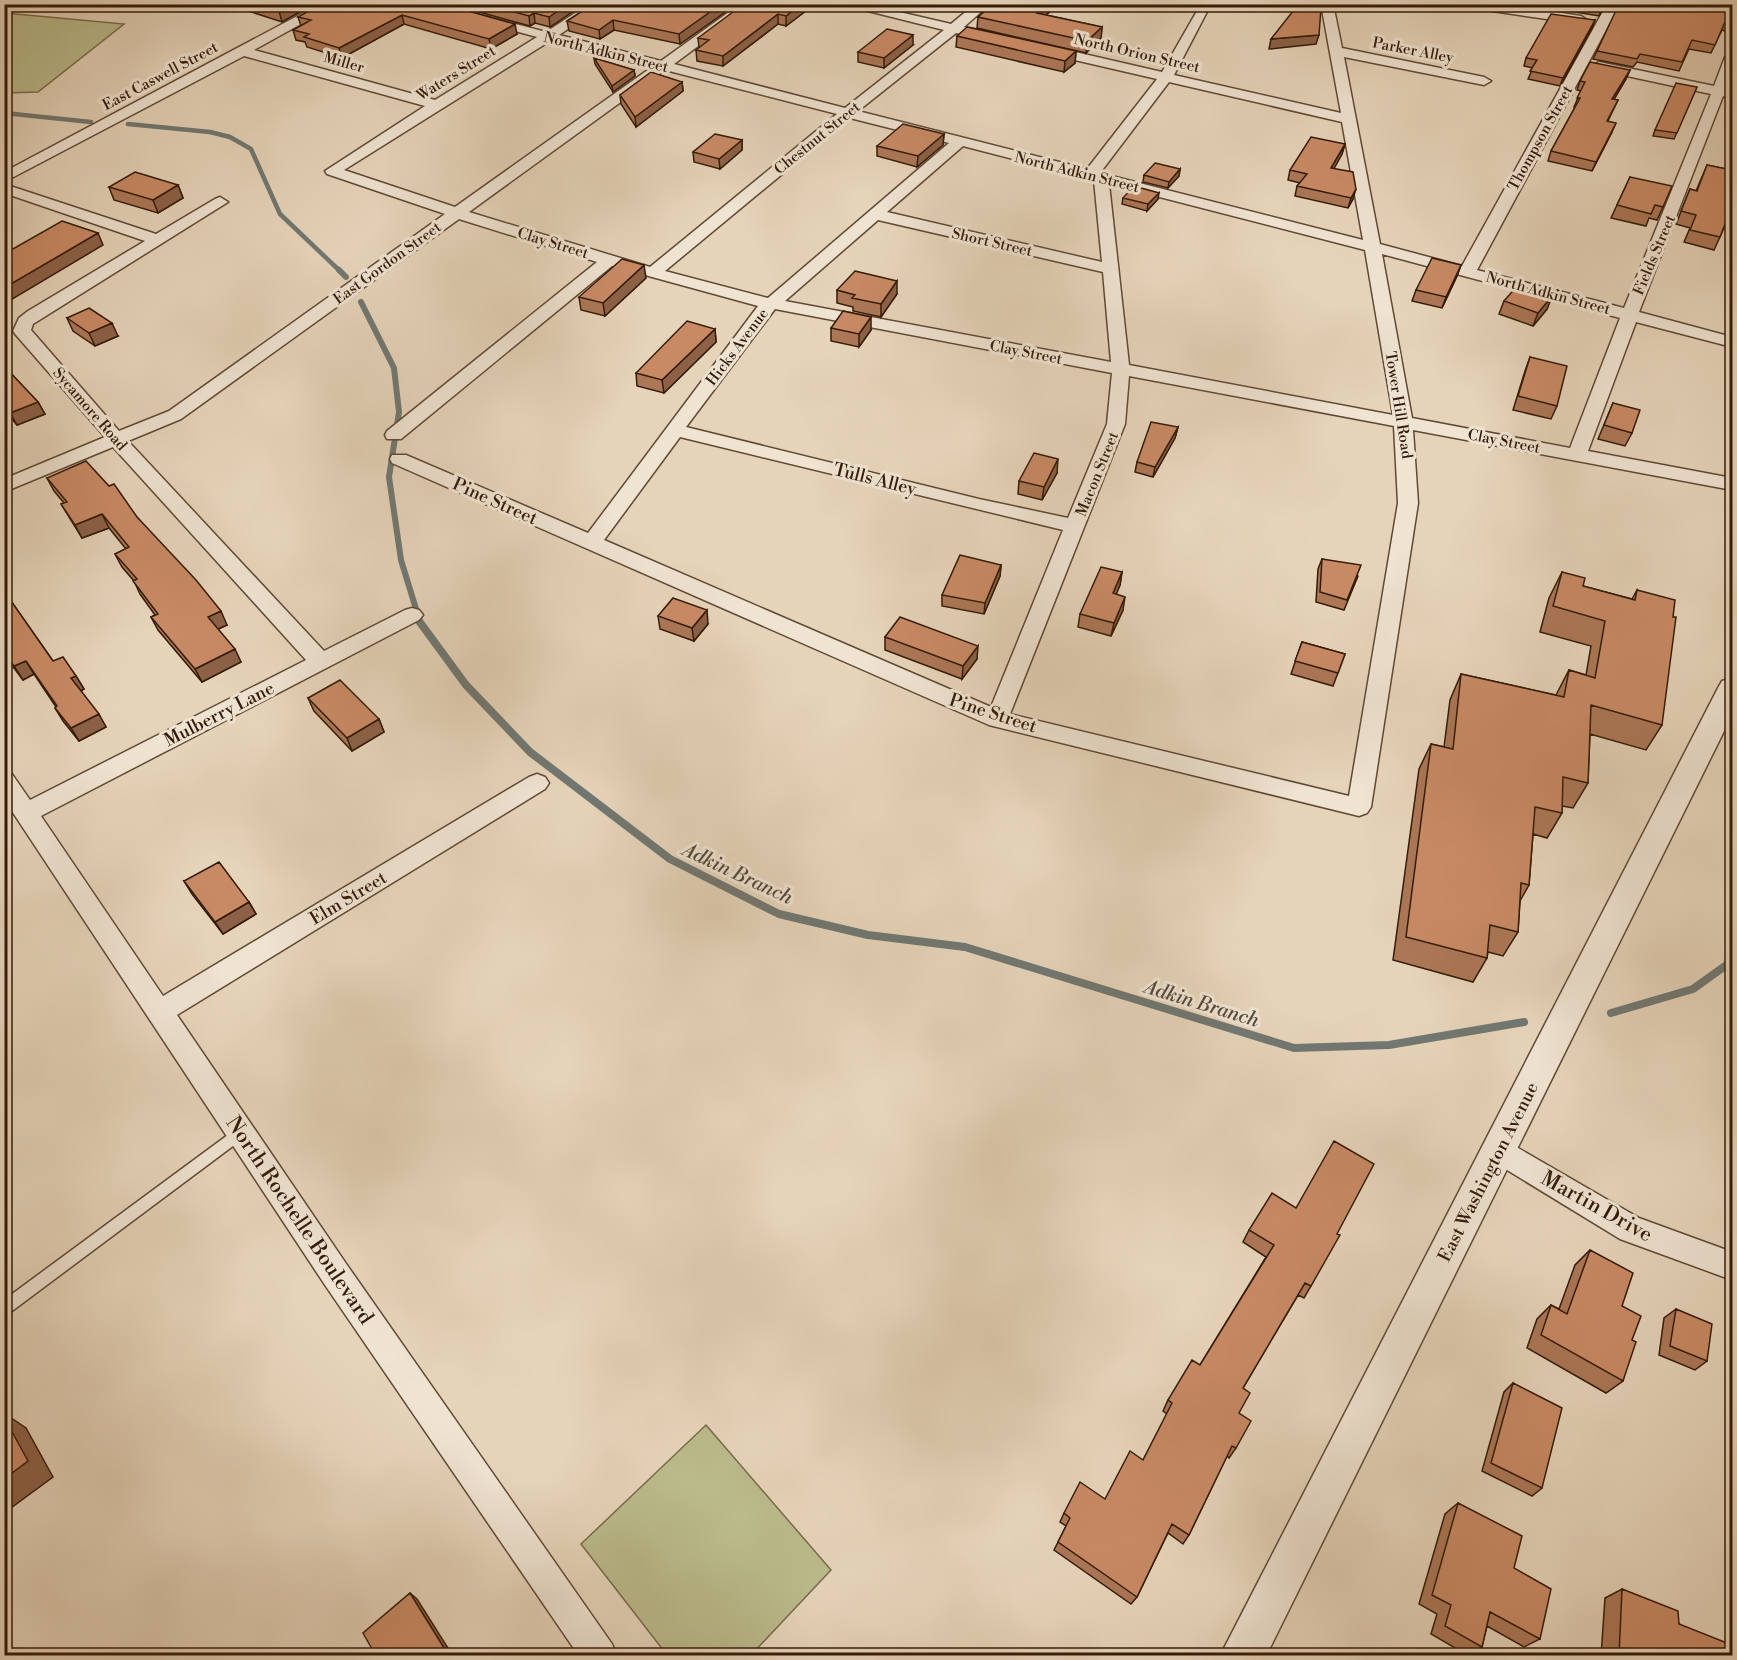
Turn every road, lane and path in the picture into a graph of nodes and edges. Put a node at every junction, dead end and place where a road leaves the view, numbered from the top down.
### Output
1 (331, 4) edge
2 (422, 4) edge
3 (599, 4) edge
4 (749, 4) edge
5 (846, 4) edge
6 (984, 4) edge
7 (1327, 4) edge
8 (1472, 4) edge
9 (1614, 4) edge
10 (1206, 6) dead end
11 (1604, 23) junction
12 (954, 28) junction
13 (546, 37) junction
14 (1010, 41) edge
15 (1032, 46) edge
16 (243, 51) junction
17 (1336, 51) junction
18 (1732, 57) edge
19 (1582, 63) junction
20 (663, 67) junction
21 (1166, 76) junction
22 (1484, 81) dead end
23 (1726, 93) edge
24 (436, 105) junction
25 (846, 114) junction
26 (1349, 118) junction
27 (959, 142) junction
28 (332, 171) joint
29 (1096, 177) junction
30 (4, 178) edge
31 (4, 188) edge
32 (220, 202) dead end
33 (456, 214) junction
34 (874, 214) junction
35 (155, 239) junction
36 (1372, 247) junction
37 (609, 260) junction
38 (1110, 269) junction
39 (1467, 272) junction
40 (652, 273) junction
41 (770, 304) junction
42 (1629, 315) junction
43 (1732, 342) edge
44 (1121, 369) junction
45 (1402, 422) junction
46 (675, 430) junction
47 (394, 435) dead end
48 (116, 440) junction
49 (1577, 454) junction
50 (399, 459) dead end
51 (1732, 484) edge
52 (4, 486) edge
53 (1076, 526) junction
54 (591, 543) junction
55 (412, 615) dead end
56 (321, 662) junction
57 (1732, 688) edge
58 (997, 719) junction
59 (537, 783) dead end
60 (14, 801) edge
61 (1359, 807) joint
62 (159, 1012) junction
63 (240, 1132) junction
64 (1499, 1150) junction
65 (1732, 1266) edge
66 (4, 1310) edge
67 (600, 1656) edge
68 (1242, 1656) edge

1 - 16 street, East Caswell Street
2 - 13 street, North Adkin Street
3 - 13 street, Waters Street
4 - 20 street, East Gordon Street
5 - 12 street
6 - 12 street, Chestnut Street
7 - 17 street, Tower Hill Road
8 - 11 street
9 - 11 street, Thompson Street
10 - 21 street
11 - 19 street, Thompson Street
12 - 14 street
12 - 25 street, Chestnut Street
13 - 20 street, North Adkin Street
13 - 24 street, Waters Street
15 - 21 street, North Orion Street
16 - 24 street, Miller
16 - 30 street, East Caswell Street
17 - 22 street, Parker Alley
17 - 26 street, Tower Hill Road
18 - 23 street, Fields Street
19 - 23 street
19 - 39 street, Thompson Street
20 - 25 street, North Adkin Street
20 - 33 street, East Gordon Street
21 - 26 street, North Orion Street
21 - 29 street
23 - 42 street, Fields Street
24 - 28 street, Waters Street
25 - 27 street, North Adkin Street
25 - 40 street, Chestnut Street
26 - 36 street, Tower Hill Road
27 - 29 street, North Adkin Street
27 - 34 street, Hicks Avenue
28 - 33 street, Clay Street
29 - 36 street, North Adkin Street
29 - 38 street, Macon Street
31 - 35 street
32 - 35 street, Sycamore Road
33 - 37 street, Clay Street
33 - 48 street, East Gordon Street
34 - 38 street, Short Street
34 - 41 street, Hicks Avenue
35 - 48 street, Sycamore Road
36 - 39 street, North Adkin Street
36 - 45 street, Tower Hill Road
37 - 40 street, Clay Street
37 - 47 street
38 - 44 street, Macon Street
39 - 42 street, North Adkin Street
40 - 41 street, Clay Street
41 - 44 street, Clay Street
41 - 46 street, Hicks Avenue
42 - 43 street, North Adkin Street
42 - 49 street, Fields Street
44 - 45 street, Clay Street
44 - 53 street, Macon Street
45 - 49 street, Clay Street
45 - 61 street, Tower Hill Road
46 - 53 street, Tulls Alley
46 - 54 street, Hicks Avenue
48 - 52 street, East Gordon Street
48 - 56 street, Sycamore Road
49 - 51 street, Clay Street
50 - 54 street, Pine Street
53 - 58 street, Macon Street
54 - 58 street, Pine Street
55 - 56 street, Mulberry Lane
56 - 60 street, Mulberry Lane
57 - 64 street, East Washington Avenue
58 - 61 street, Pine Street
59 - 62 street, Elm Street
60 - 62 street, North Rochelle Boulevard
62 - 63 street, North Rochelle Boulevard
63 - 66 lane
63 - 67 street, North Rochelle Boulevard
64 - 65 street, Martin Drive
64 - 68 street, East Washington Avenue

